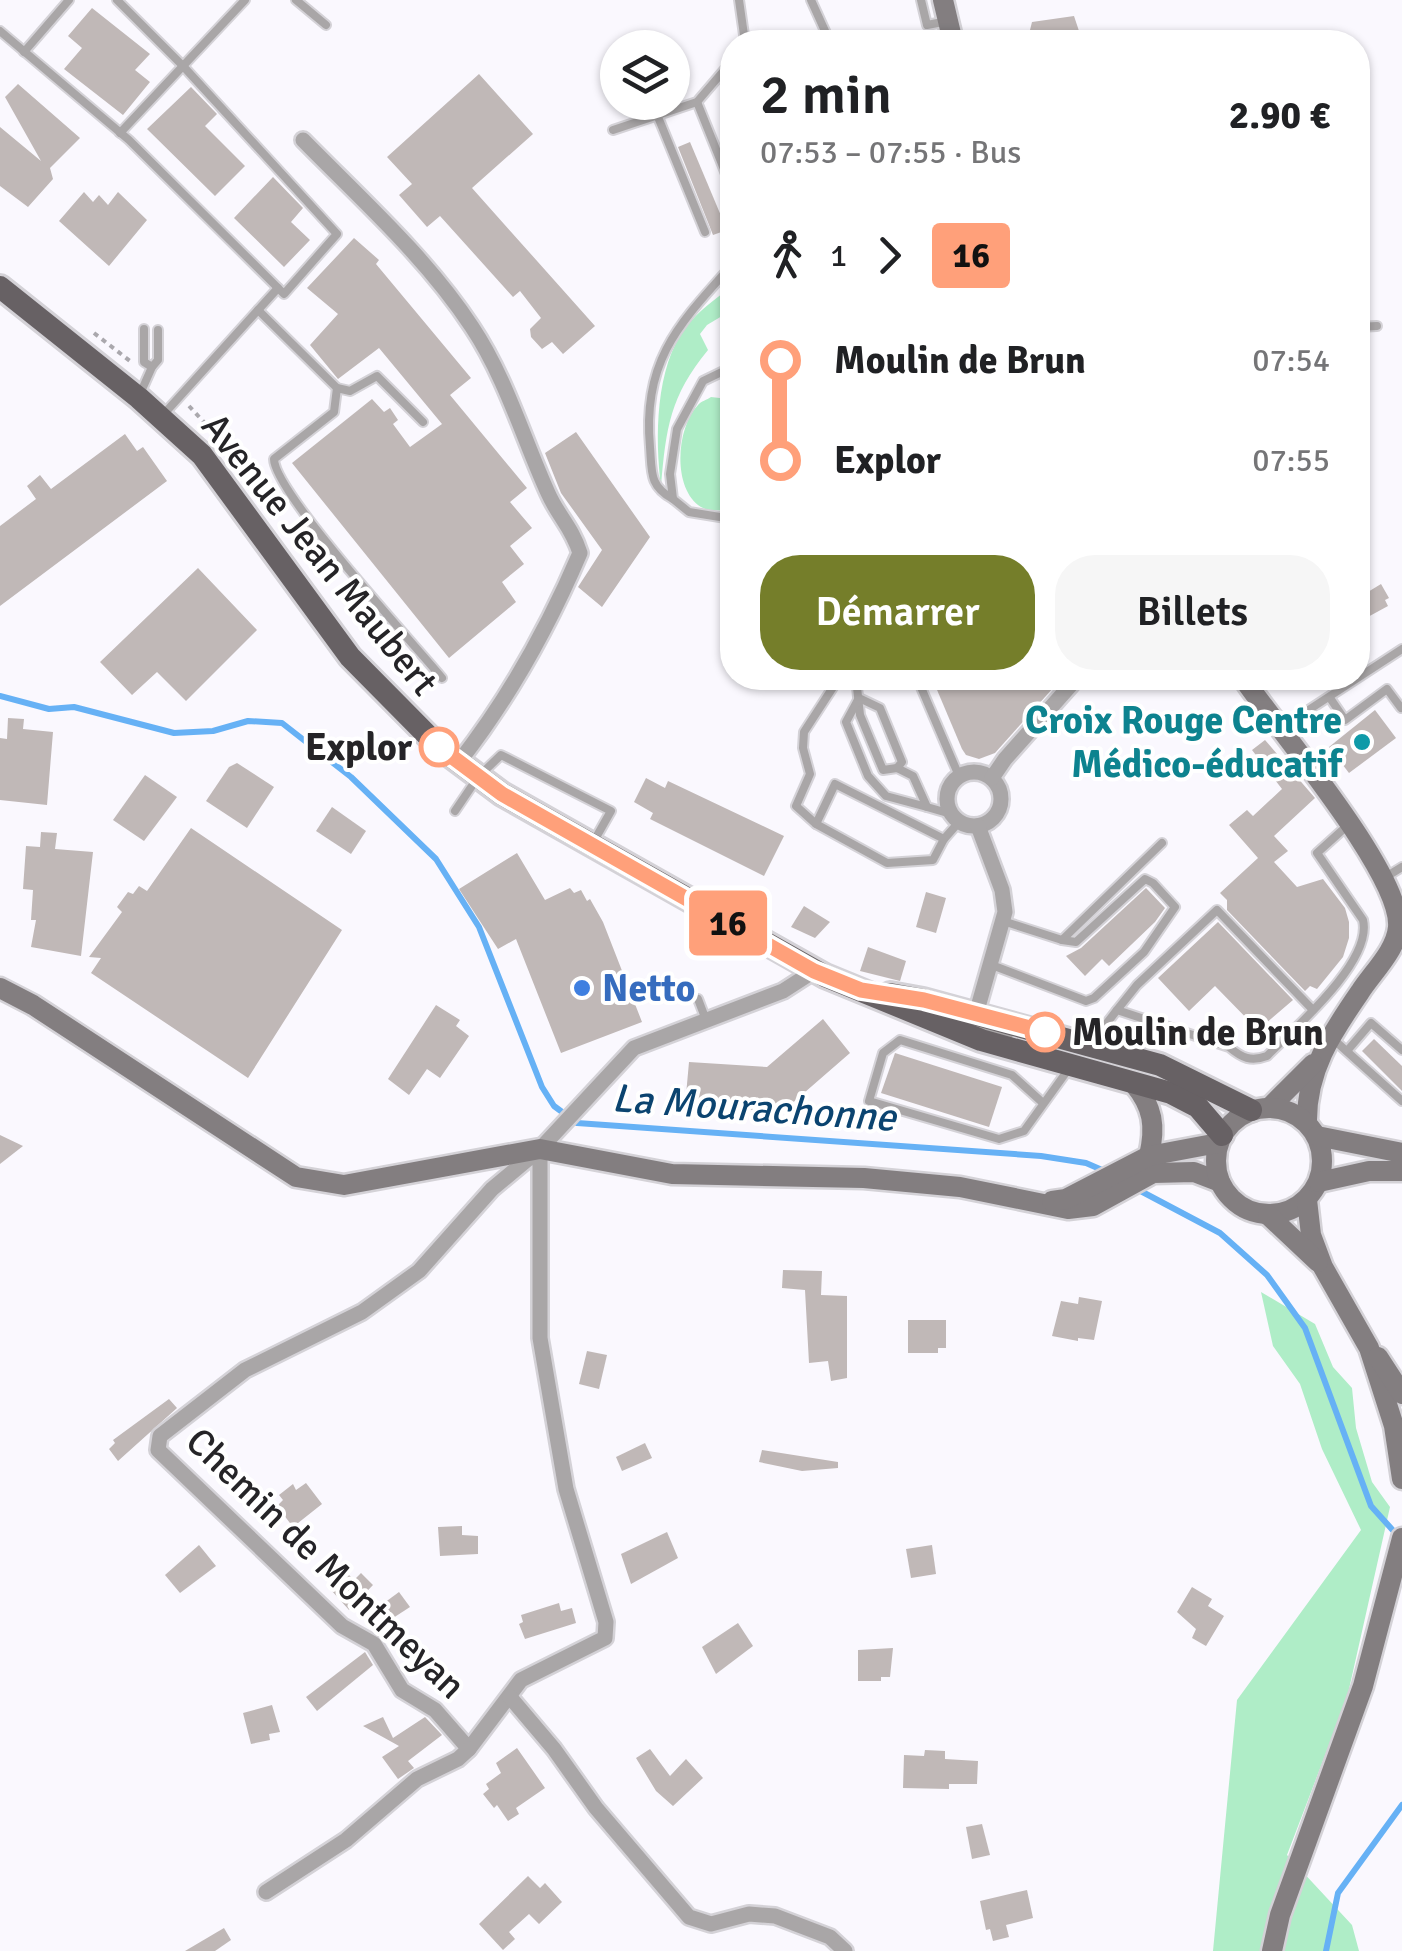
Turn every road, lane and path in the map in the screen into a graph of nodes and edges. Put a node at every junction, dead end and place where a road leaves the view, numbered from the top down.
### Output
1 (70, 0) edge
2 (117, 0) edge
3 (246, 0) edge
4 (296, 0) edge
5 (739, 0) edge
6 (811, 0) edge
7 (921, 0) edge
8 (945, 10) edge
9 (326, 26) dead end
10 (743, 30) edge
11 (825, 30) edge
12 (0, 31) edge
13 (24, 52) junction
14 (183, 66) junction
15 (720, 75) edge
16 (697, 102) junction
17 (690, 105) edge
18 (648, 120) edge
19 (659, 120) edge
20 (613, 130) dead end
21 (120, 133) junction
22 (303, 140) dead end
23 (720, 159) edge
24 (704, 232) dead end
25 (720, 279) edge
26 (0, 286) edge
27 (278, 288) junction
28 (258, 310) junction
29 (1370, 326) edge
30 (1377, 326) dead end
31 (144, 329) dead end
32 (158, 330) dead end
33 (152, 367) junction
34 (720, 373) edge
35 (337, 388) junction
36 (139, 398) junction
37 (160, 418) junction
38 (423, 422) dead end
39 (673, 499) junction
40 (720, 517) edge
41 (1402, 649) edge
42 (1370, 671) edge
43 (442, 678) dead end
44 (831, 690) edge
45 (858, 690) edge
46 (921, 690) edge
47 (1066, 690) edge
48 (1252, 690) edge
49 (1342, 690) edge
50 (859, 698) junction
51 (1330, 698) junction
52 (1401, 708) edge
53 (1280, 728) junction
54 (459, 762) junction
55 (897, 768) junction
56 (959, 776) junction
57 (478, 777) junction
58 (992, 778) junction
59 (927, 807) junction
60 (455, 811) dead end
61 (955, 818) junction
62 (816, 824) junction
63 (1350, 824) junction
64 (978, 826) junction
65 (944, 839) junction
66 (1162, 843) dead end
67 (591, 845) junction
68 (1402, 868) edge
69 (1383, 879) junction
70 (1399, 914) edge
71 (1004, 922) junction
72 (1062, 940) junction
73 (1393, 955) edge
74 (988, 964) junction
75 (814, 971) junction
76 (0, 988) edge
77 (861, 990) junction
78 (698, 999) dead end
79 (1117, 1010) junction
80 (1312, 1010) junction
81 (976, 1014) junction
82 (706, 1020) junction
83 (1330, 1036) junction
84 (1090, 1044) junction
85 (1402, 1050) edge
86 (1346, 1052) junction
87 (1318, 1059) junction
88 (1075, 1066) junction
89 (1134, 1084) junction
90 (1402, 1101) edge
91 (1044, 1103) junction
92 (1261, 1109) junction
93 (1312, 1130) junction
94 (1220, 1139) junction
95 (540, 1149) junction
96 (1402, 1153) edge
97 (1142, 1166) junction
98 (1402, 1171) edge
99 (1220, 1182) junction
100 (1319, 1182) junction
101 (1306, 1200) junction
102 (1042, 1203) junction
103 (1268, 1215) junction
104 (1323, 1267) junction
105 (1370, 1348) junction
106 (1402, 1394) edge
107 (1398, 1433) edge
108 (1402, 1478) edge
109 (1400, 1558) edge
110 (510, 1697) junction
111 (469, 1749) junction
112 (266, 1892) dead end
113 (845, 1951) edge
114 (1272, 1951) edge

1 - 13 lane
2 - 14 lane
3 - 14 lane
4 - 9 lane
5 - 10 lane
6 - 11 lane
7 - 8 lane
12 - 13 lane
13 - 21 lane
14 - 21 lane
14 - 27 lane
15 - 16 lane
16 - 17 lane
16 - 23 lane
18 - 20 lane
19 - 24 lane
21 - 27 lane
22 - 54 street
25 - 39 lane
26 - 36 main road, Avenue Jean Maubert
27 - 28 lane
28 - 35 lane
28 - 37 lane
29 - 30 lane
31 - 33 lane
32 - 33 lane
33 - 36 lane
34 - 39 lane
35 - 38 lane
35 - 43 lane
36 - 37 main road, Avenue Jean Maubert
37 - 54 main road, Avenue Jean Maubert
39 - 40 lane
41 - 42 lane
44 - 62 lane
45 - 50 lane
46 - 56 lane
47 - 58 street
48 - 53 street
49 - 51 lane
50 - 55 lane
50 - 55 lane
50 - 59 lane
51 - 52 lane
51 - 53 lane
53 - 63 street
54 - 57 main road, Avenue Jean Maubert
55 - 59 lane
56 - 58 street
56 - 61 street
57 - 60 lane
57 - 67 main road, Avenue Jean Maubert
57 - 67 lane
58 - 64 street
59 - 61 lane
61 - 64 street
61 - 65 lane
62 - 65 lane
62 - 65 lane
63 - 69 street
63 - 80 lane
64 - 71 street
66 - 72 lane
67 - 75 main road, Avenue Jean Maubert
68 - 69 lane
69 - 70 street
70 - 73 street
71 - 72 lane
71 - 74 street
72 - 74 lane
73 - 83 street
74 - 81 street
75 - 77 main road, Avenue Jean Maubert
75 - 82 street
76 - 95 street
77 - 81 main road, Avenue Jean Maubert
77 - 88 main road, Avenue Jean Maubert
78 - 82 lane
79 - 80 lane
79 - 80 lane
79 - 84 lane
81 - 84 main road, Avenue Jean Maubert
81 - 88 street
82 - 95 street
83 - 86 lane
83 - 87 street
84 - 92 main road, Avenue Jean Maubert
85 - 86 lane
86 - 90 lane
87 - 92 street
87 - 93 street
88 - 89 main road, Avenue Jean Maubert
88 - 91 lane
89 - 94 main road, Avenue Jean Maubert
89 - 97 street
91 - 91 lane
92 - 93 street
92 - 94 street
93 - 96 street
93 - 100 street
94 - 97 street
94 - 99 street
95 - 102 street
95 - 110 street
95 - 111 street, Chemin de Montmeyan
97 - 99 street
97 - 102 street
97 - 102 street
98 - 100 street
99 - 103 street
100 - 101 street
101 - 103 street
101 - 104 street
103 - 104 street
104 - 105 street
105 - 106 street
105 - 107 street
107 - 108 street
109 - 114 street
110 - 111 street, Chemin de Montmeyan
110 - 113 street, Chemin de Montmeyan
111 - 112 street

